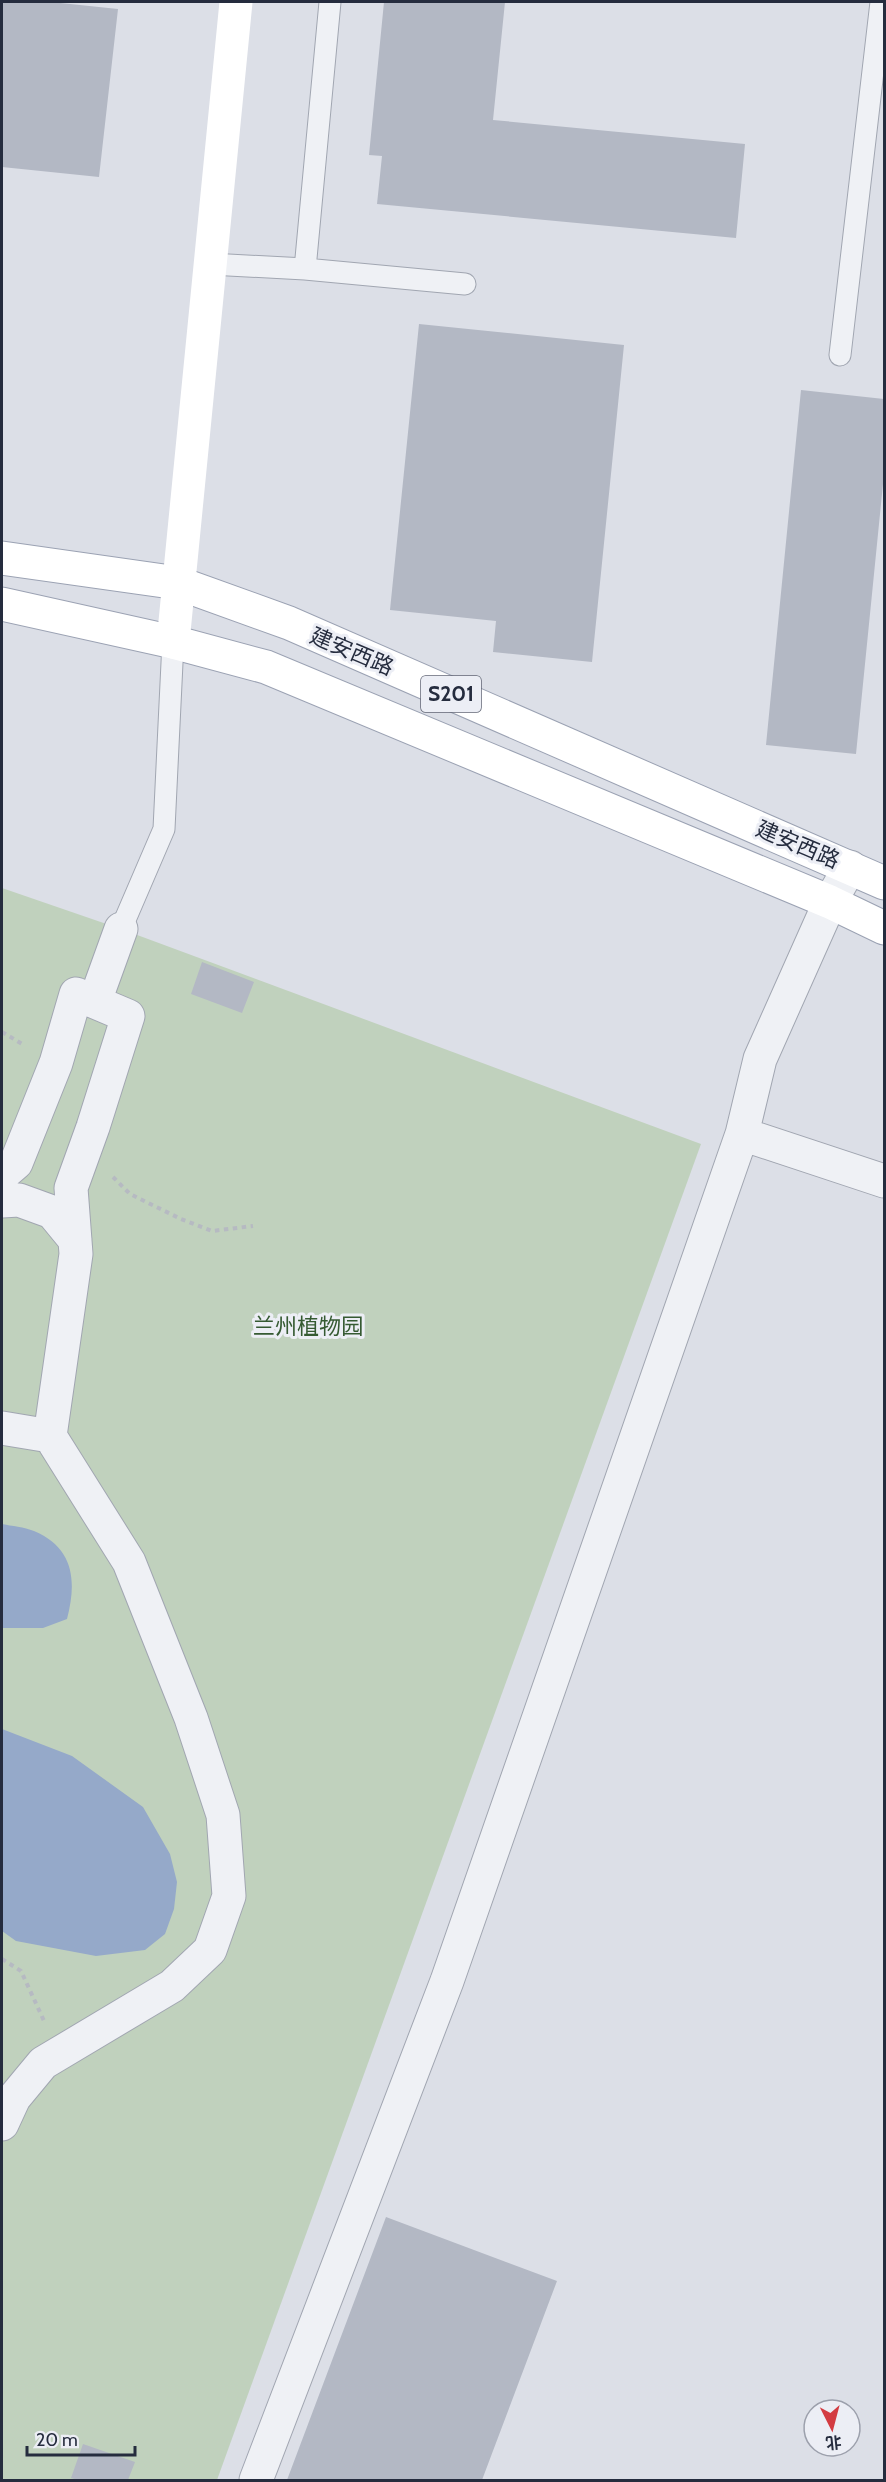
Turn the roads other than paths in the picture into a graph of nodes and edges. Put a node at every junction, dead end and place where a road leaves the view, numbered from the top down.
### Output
1 (236, 2) edge
2 (330, 2) edge
3 (881, 2) edge
4 (210, 264) junction
5 (305, 269) junction
6 (465, 284) dead end
7 (840, 355) dead end
8 (2, 558) edge
9 (178, 583) junction
10 (2, 604) edge
11 (173, 642) junction
12 (850, 867) junction
13 (885, 883) edge
14 (830, 902) junction
15 (885, 928) edge
16 (122, 929) joint
17 (95, 1001) junction
18 (742, 1134) junction
19 (2, 1174) edge
20 (885, 1181) edge
21 (2, 1202) edge
22 (75, 1240) junction
23 (2, 1428) edge
24 (50, 1436) junction
25 (2, 2124) edge
26 (256, 2481) edge

1 - 4 main road
2 - 5 lane
3 - 7 lane
4 - 5 lane
4 - 9 main road
5 - 6 lane
8 - 9 main road, 建安西路 / S201
9 - 11 main road
9 - 12 main road, 建安西路 / S201
10 - 11 main road, 建安西路 / S201
11 - 14 main road, 建安西路 / S201
11 - 16 lane
12 - 13 main road, 建安西路 / S201
12 - 14 street
14 - 15 main road, 建安西路 / S201
14 - 18 street
16 - 17 street
17 - 19 street
17 - 22 street
18 - 20 street
18 - 26 street
21 - 22 street
22 - 24 street
23 - 24 street
24 - 25 street

